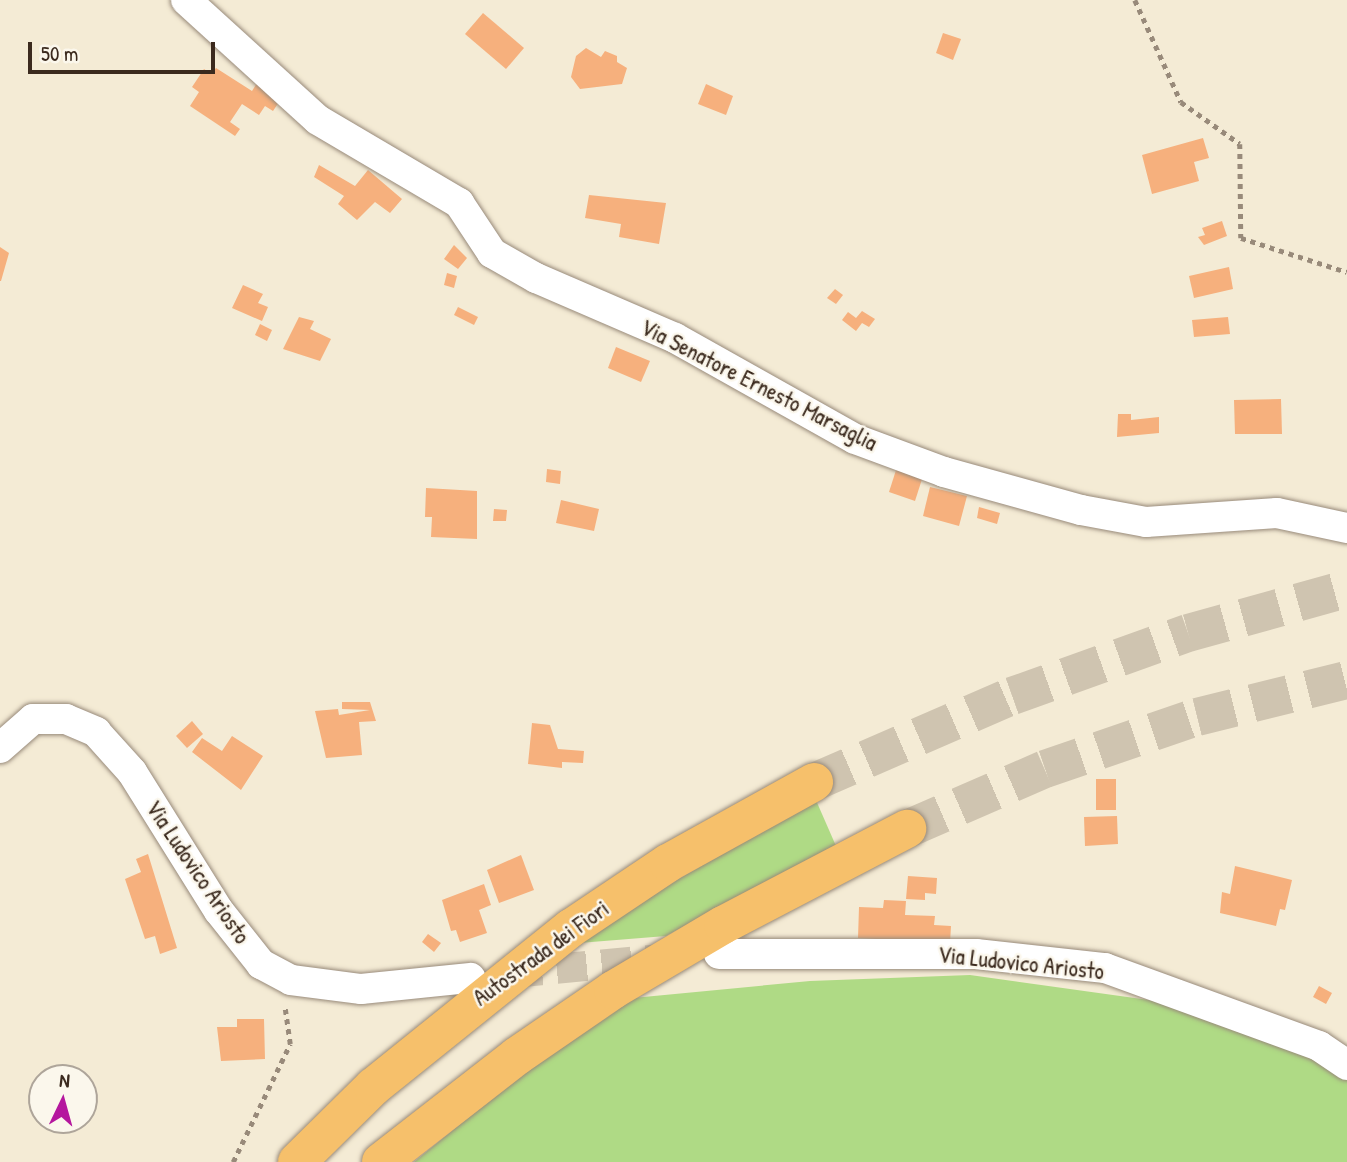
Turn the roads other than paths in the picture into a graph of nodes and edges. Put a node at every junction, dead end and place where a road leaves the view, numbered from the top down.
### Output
1 (186, 0) edge
2 (1347, 528) edge
3 (0, 748) edge
4 (814, 782) tunnel mouth
5 (907, 830) tunnel mouth
6 (719, 954) dead end
7 (470, 978) dead end
8 (1347, 1065) edge
9 (297, 1162) edge
10 (381, 1162) edge

1 - 2 street, Via Senatore Ernesto Marsaglia
3 - 7 street, Via Ludovico Ariosto
4 - 9 highway, Autostrada dei Fiori
5 - 10 highway
6 - 8 street, Via Ludovico Ariosto

